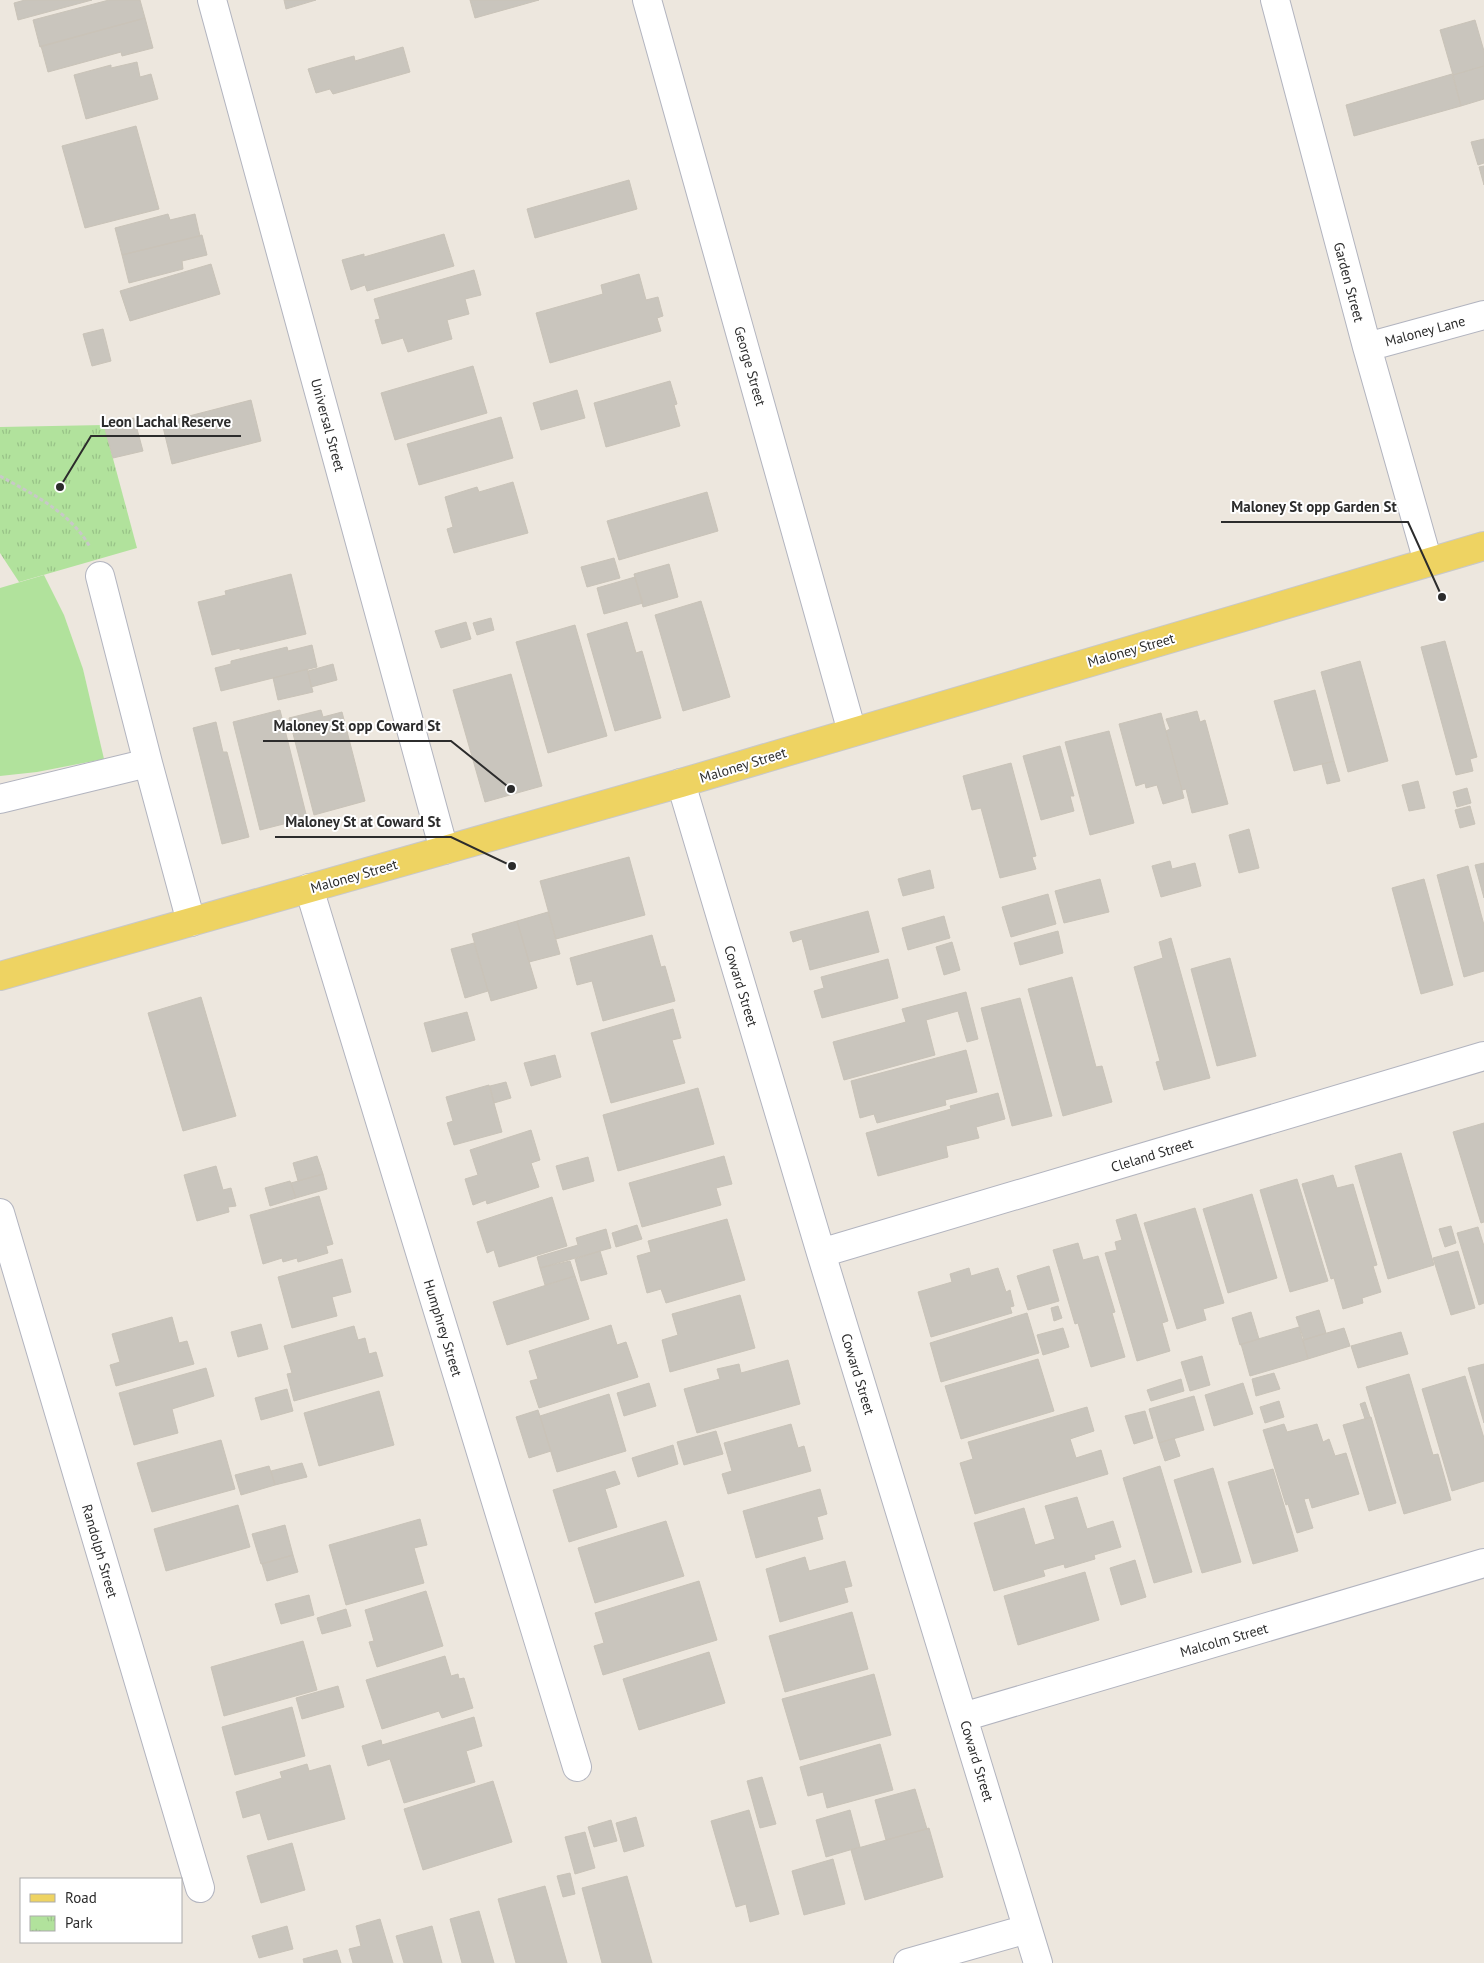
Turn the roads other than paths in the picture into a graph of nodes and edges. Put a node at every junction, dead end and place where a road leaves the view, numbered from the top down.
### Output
1 (212, 0) edge
2 (647, 0) edge
3 (1275, 0) edge
4 (1484, 315) edge
5 (1367, 347) junction
6 (1484, 546) edge
7 (1428, 562) junction
8 (100, 576) road end
9 (852, 732) junction
10 (148, 763) junction
11 (681, 783) junction
12 (0, 799) edge
13 (444, 850) junction
14 (310, 888) junction
15 (191, 922) junction
16 (0, 976) edge
17 (1484, 1056) edge
18 (0, 1213) edge
19 (820, 1253) junction
20 (1484, 1563) edge
21 (963, 1717) junction
22 (577, 1767) dead end
23 (200, 1888) dead end
24 (1027, 1929) junction
25 (908, 1963) edge
26 (1038, 1963) edge

1 - 13 street, Universal Street
2 - 9 street, George Street
3 - 5 street, Garden Street
4 - 5 street, Maloney Lane
5 - 7 street, Garden Street
6 - 7 main road, Maloney Street
7 - 9 main road, Maloney Street
8 - 10 street
9 - 11 main road, Maloney Street
10 - 12 street
10 - 15 street
11 - 13 main road, Maloney Street
11 - 19 street, Coward Street
13 - 14 main road, Maloney Street
14 - 15 main road, Maloney Street
14 - 22 street, Humphrey Street
15 - 16 main road, Maloney Street
17 - 19 street, Cleland Street
18 - 23 street, Randolph Street
19 - 21 street, Coward Street
20 - 21 street, Malcolm Street
21 - 24 street, Coward Street
24 - 25 street
24 - 26 street, Coward Street

